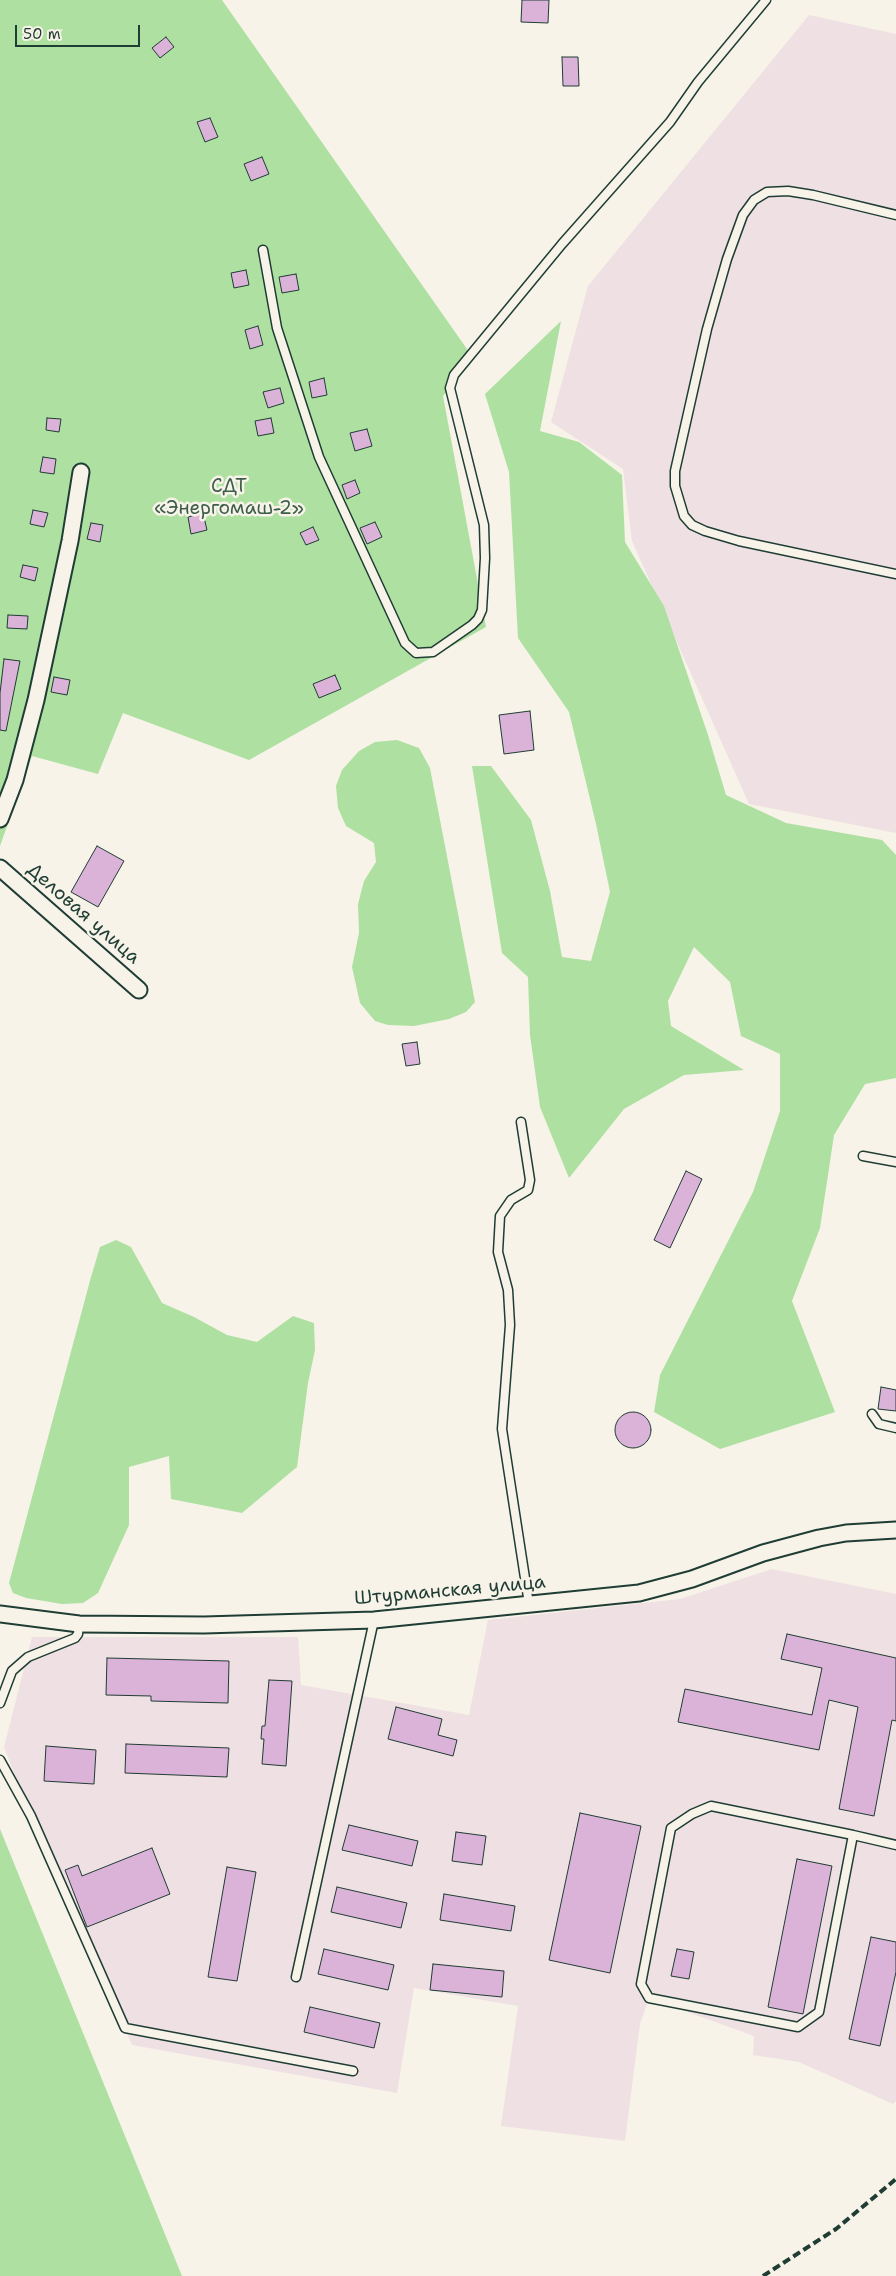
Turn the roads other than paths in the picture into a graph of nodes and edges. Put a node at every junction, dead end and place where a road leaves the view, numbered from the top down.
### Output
1 (766, 0) edge
2 (896, 216) edge
3 (263, 250) dead end
4 (80, 472) dead end
5 (896, 574) edge
6 (0, 819) edge
7 (0, 868) edge
8 (139, 990) dead end
9 (521, 1122) dead end
10 (863, 1156) dead end
11 (896, 1162) edge
12 (872, 1414) dead end
13 (896, 1428) edge
14 (896, 1530) edge
15 (529, 1604) junction
16 (0, 1614) edge
17 (374, 1620) junction
18 (79, 1624) junction
19 (0, 1703) edge
20 (0, 1760) edge
21 (853, 1836) junction
22 (896, 1845) edge
23 (296, 1977) dead end
24 (353, 2071) dead end

1 - 3 lane
2 - 5 lane
4 - 6 street
7 - 8 street, Деловая улица
9 - 15 lane
10 - 11 lane
12 - 13 lane
14 - 15 street, Штурманская улица
15 - 17 street, Штурманская улица
16 - 18 street, Штурманская улица
17 - 18 street, Штурманская улица
17 - 23 lane
18 - 19 lane
20 - 24 lane
21 - 21 lane
21 - 22 lane

